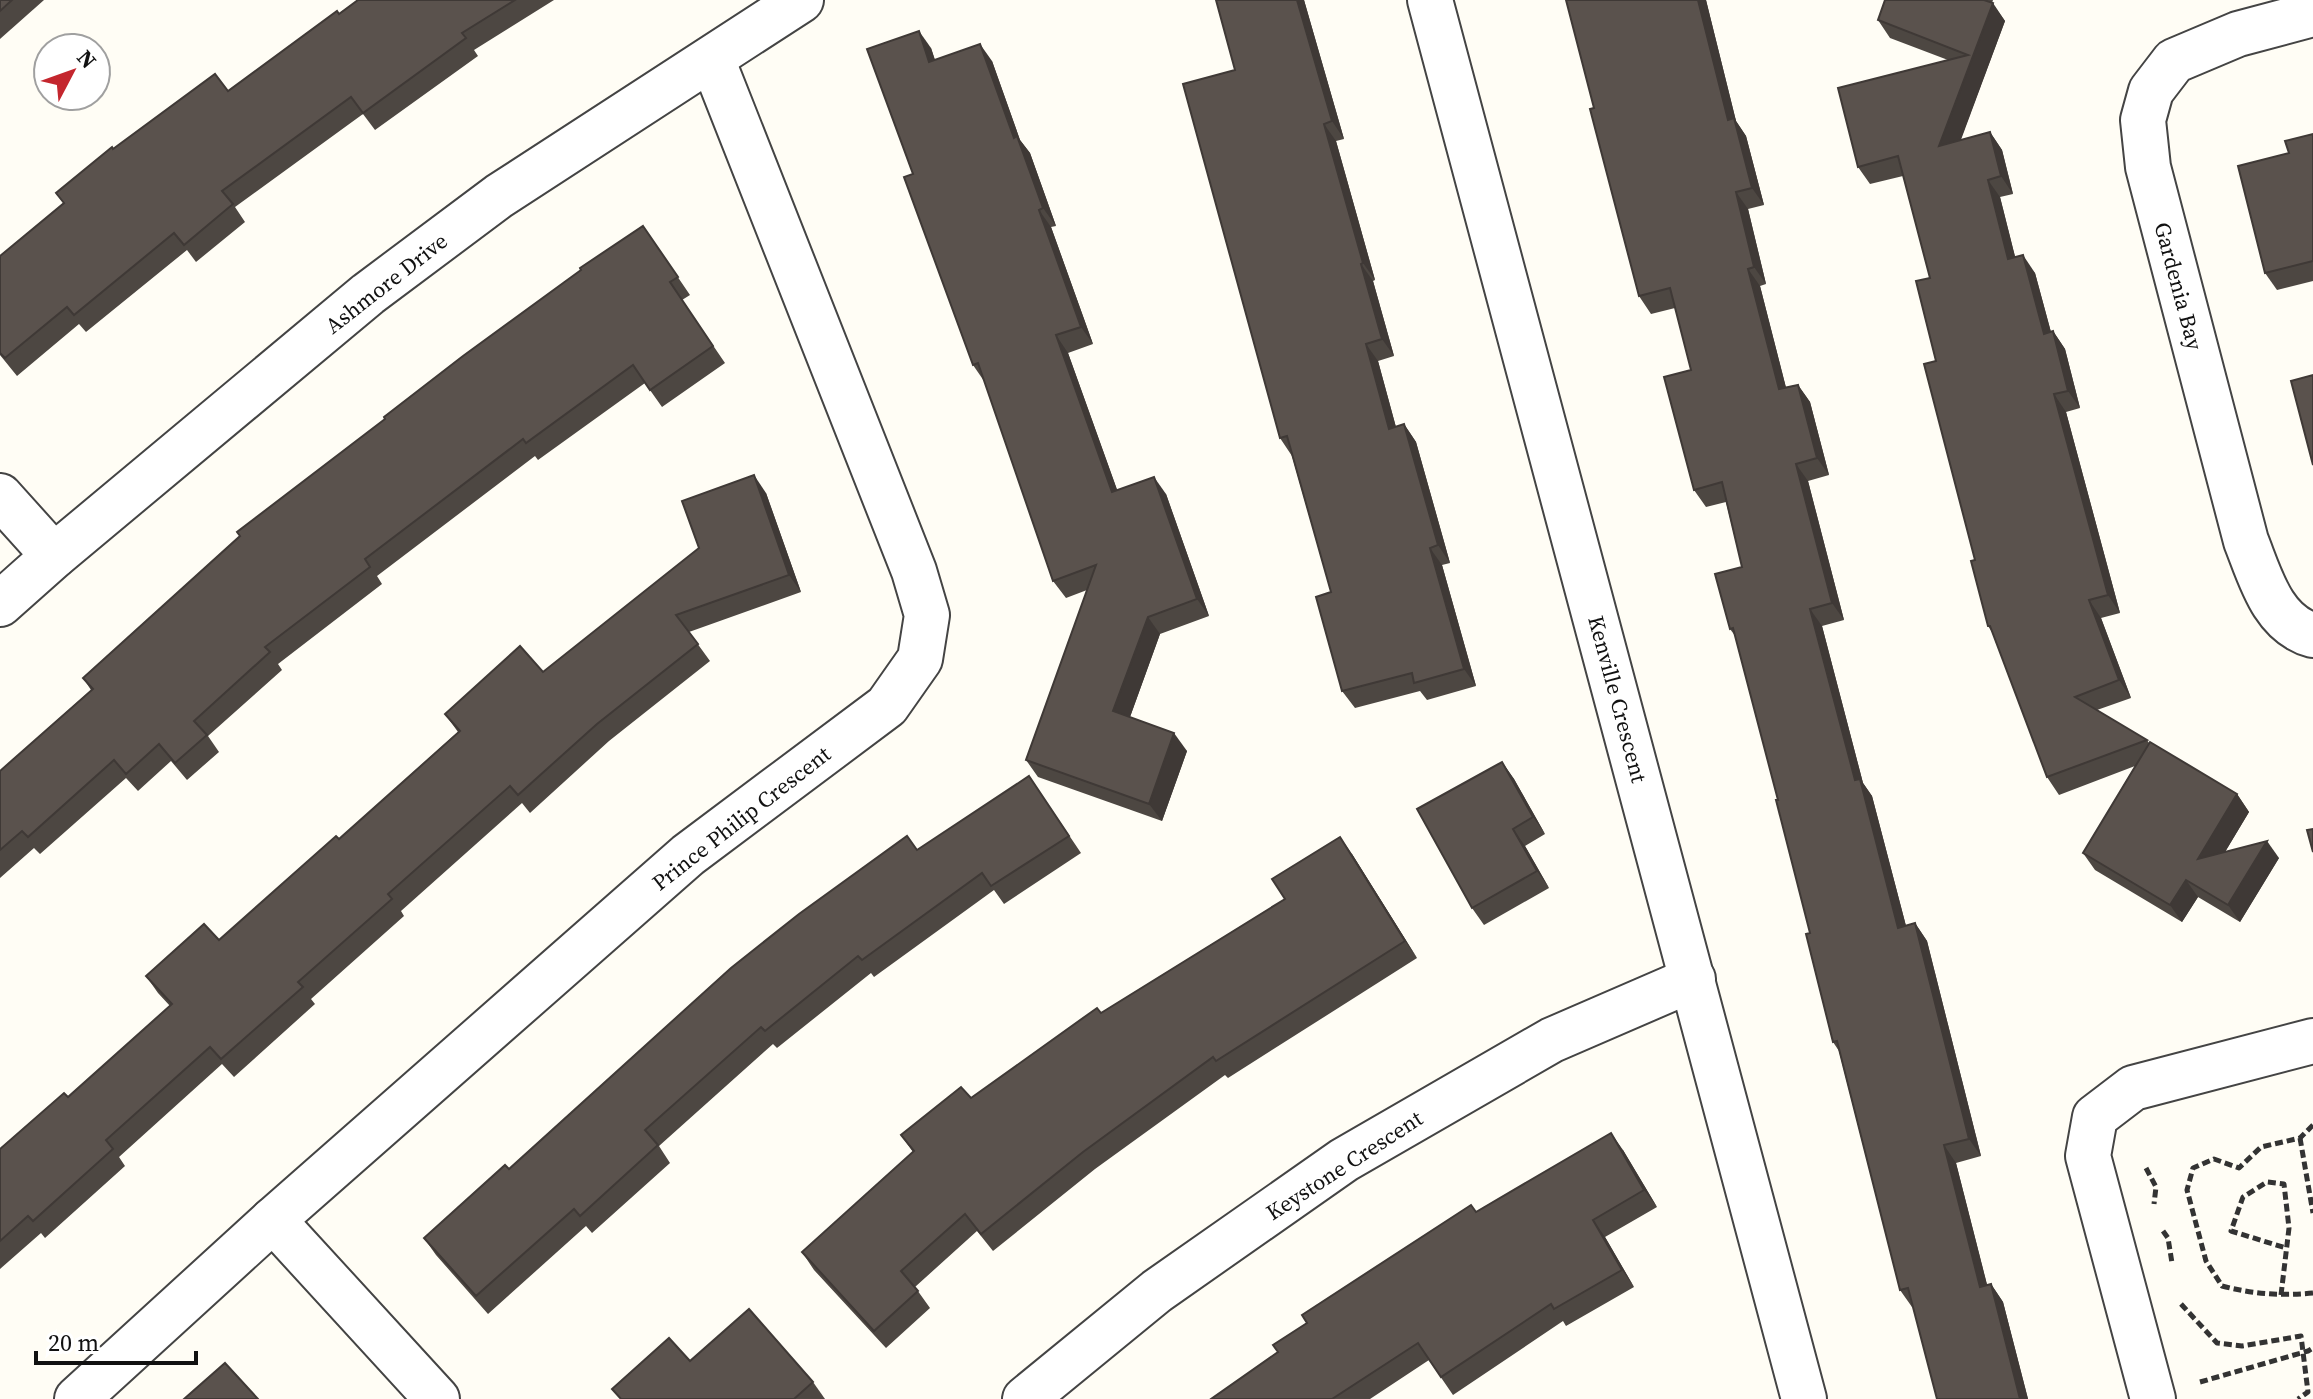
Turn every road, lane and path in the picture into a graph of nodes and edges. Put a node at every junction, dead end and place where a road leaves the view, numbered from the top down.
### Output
1 (801, 0) edge
2 (1430, 0) edge
3 (2313, 14) edge
4 (712, 59) junction
5 (0, 496) edge
6 (54, 556) junction
7 (0, 604) edge
8 (2313, 635) edge
9 (1693, 979) junction
10 (2313, 1041) edge
11 (2313, 1125) edge
12 (2300, 1138) junction
13 (2142, 1157) dead end
14 (2313, 1213) edge
15 (2154, 1216) dead end
16 (273, 1220) junction
17 (2159, 1226) dead end
18 (2286, 1248) junction
19 (2172, 1270) dead end
20 (2176, 1293) dead end
21 (2313, 1293) edge
22 (2281, 1295) junction
23 (2309, 1352) edge
24 (2153, 1398) edge
25 (77, 1399) edge
26 (437, 1399) edge
27 (1025, 1399) edge
28 (1804, 1399) edge
29 (2298, 1399) edge

1 - 4 street, Ashmore Drive
2 - 9 street, Kenville Crescent
3 - 8 street, Gardenia Bay
4 - 6 street, Ashmore Drive
4 - 16 street, Prince Philip Crescent
5 - 6 street
6 - 7 street, Ashmore Drive
9 - 27 street, Keystone Crescent
9 - 28 street, Kenville Crescent
10 - 24 street
11 - 12 path
12 - 14 path
12 - 22 path
13 - 15 path
16 - 25 street, Prince Philip Crescent
16 - 26 street
17 - 19 path
18 - 18 path
18 - 22 path
20 - 23 path
21 - 22 path
23 - 24 path
23 - 29 path

